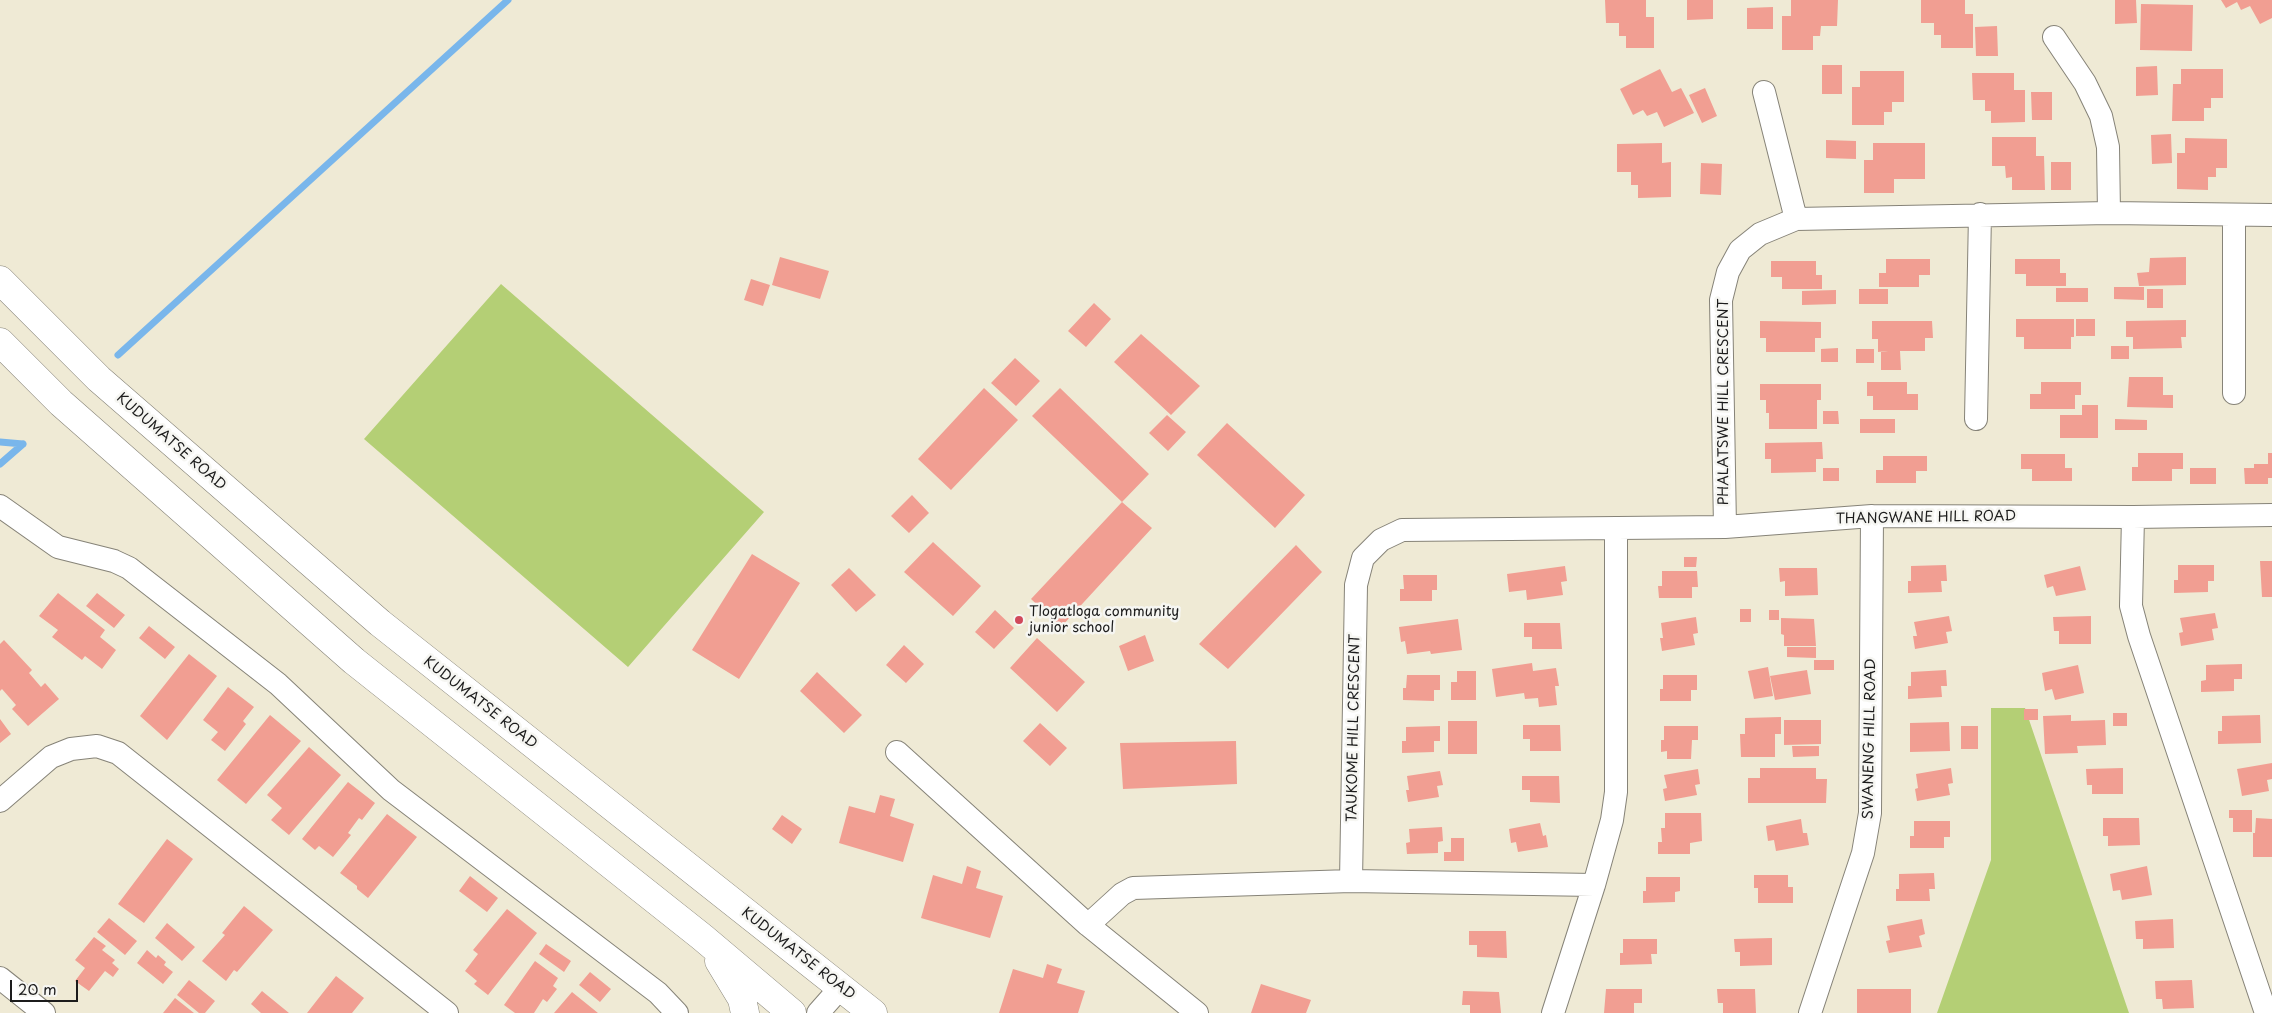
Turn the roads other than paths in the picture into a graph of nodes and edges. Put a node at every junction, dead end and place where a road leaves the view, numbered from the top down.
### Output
1 (2054, 37) dead end
2 (1764, 92) dead end
3 (2108, 213) junction
4 (1980, 214) junction
5 (2234, 215) junction
6 (2272, 215) edge
7 (1796, 219) junction
8 (0, 280) edge
9 (0, 342) edge
10 (2234, 393) dead end
11 (1976, 419) dead end
12 (0, 506) edge
13 (2272, 515) edge
14 (1872, 516) junction
15 (2132, 517) junction
16 (1725, 527) junction
17 (1616, 529) junction
18 (1580, 530) joint
19 (897, 752) dead end
20 (0, 801) edge
21 (1351, 882) junction
22 (1594, 885) junction
23 (1088, 925) junction
24 (702, 937) junction
25 (0, 978) edge
26 (841, 987) junction
27 (44, 1013) edge
28 (447, 1013) edge
29 (677, 1013) edge
30 (745, 1013) edge
31 (792, 1013) edge
32 (818, 1013) edge
33 (873, 1013) edge
34 (1197, 1013) edge
35 (1553, 1013) edge
36 (1810, 1013) edge
37 (2266, 1013) edge

1 - 3 street
2 - 7 street
3 - 4 street
3 - 5 street
4 - 7 street
4 - 11 street
5 - 6 street
5 - 10 street
7 - 16 street, PHALATSWE HILL CRESCENT
8 - 26 main road, KUDUMATSE ROAD
9 - 24 main road
12 - 29 street
13 - 15 street, THANGWANE HILL ROAD
14 - 15 street, THANGWANE HILL ROAD
14 - 16 street, THANGWANE HILL ROAD
14 - 36 street, SWANENG HILL ROAD
15 - 37 street
16 - 17 street, THANGWANE HILL ROAD
17 - 18 street, THANGWANE HILL ROAD
17 - 22 street
18 - 21 street, TAUKOME HILL CRESCENT
19 - 23 street
20 - 28 street
21 - 22 street
21 - 23 street
22 - 35 street
23 - 34 street
24 - 30 main road
24 - 31 main road
25 - 27 street
26 - 32 street
26 - 33 main road, KUDUMATSE ROAD

